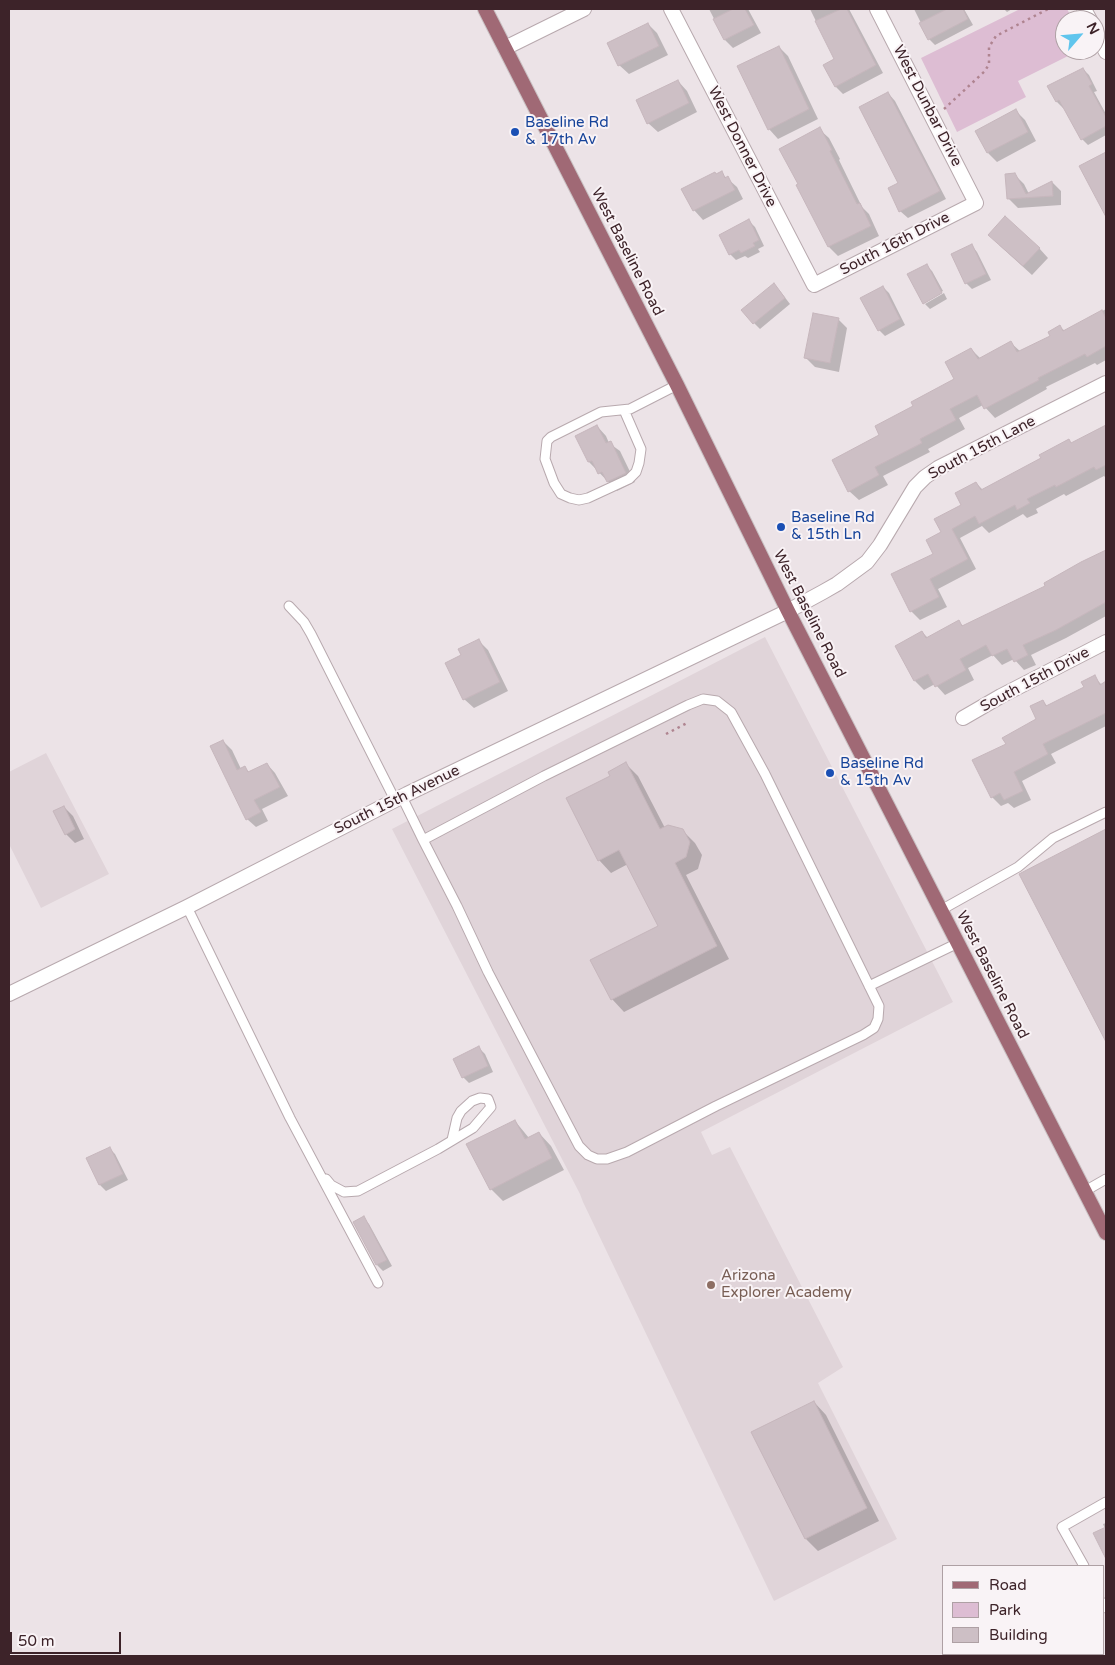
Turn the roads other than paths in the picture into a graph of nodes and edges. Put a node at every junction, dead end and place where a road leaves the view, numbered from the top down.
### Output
1 (485, 9) edge
2 (584, 9) edge
3 (670, 9) edge
4 (877, 9) edge
5 (505, 48) junction
6 (976, 203) joint
7 (814, 285) joint
8 (1106, 383) edge
9 (677, 385) junction
10 (624, 410) junction
11 (289, 606) dead end
12 (788, 611) junction
13 (1106, 642) edge
14 (964, 718) dead end
15 (399, 798) junction
16 (1106, 812) edge
17 (423, 840) junction
18 (187, 907) junction
19 (941, 910) junction
20 (958, 943) junction
21 (870, 986) junction
22 (9, 994) edge
23 (452, 1140) junction
24 (319, 1172) junction
25 (1106, 1179) edge
26 (1085, 1191) junction
27 (1106, 1233) edge
28 (378, 1283) dead end
29 (1106, 1502) edge
30 (1083, 1565) edge

1 - 5 main road, West Baseline Road
2 - 5 street
3 - 7 street, West Donner Drive
4 - 6 street, West Dunbar Drive
5 - 9 main road, West Baseline Road
6 - 7 street, South 16th Drive
8 - 12 street, South 15th Lane
9 - 10 lane
9 - 12 main road, West Baseline Road
10 - 10 lane
11 - 15 lane
12 - 15 street, South 15th Avenue
12 - 19 main road, West Baseline Road
13 - 14 street, South 15th Drive
15 - 17 lane
15 - 18 street, South 15th Avenue
16 - 19 lane
17 - 21 lane
17 - 21 lane
18 - 22 street, South 15th Avenue
18 - 24 lane
19 - 20 main road, West Baseline Road
20 - 21 lane
20 - 26 main road, West Baseline Road
23 - 23 lane
23 - 24 lane
24 - 28 lane
25 - 26 lane
26 - 27 main road, West Baseline Road
29 - 30 lane

